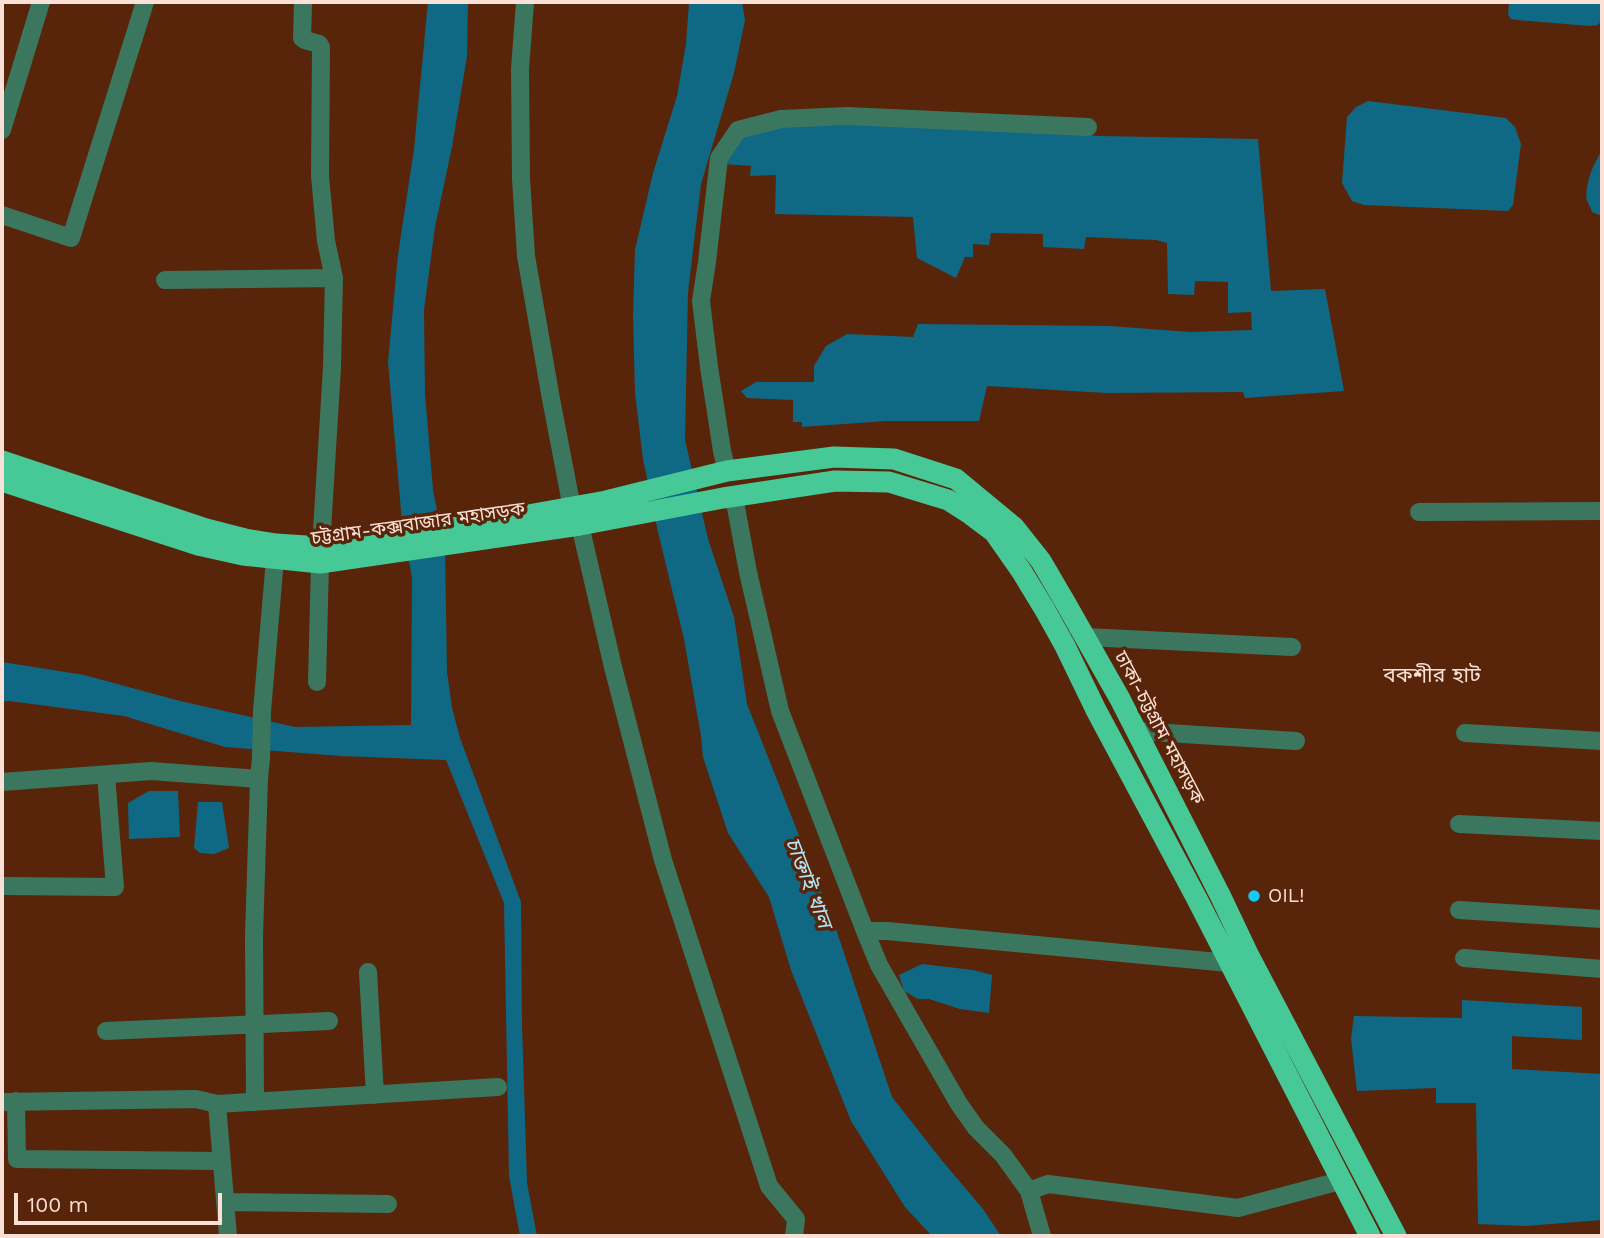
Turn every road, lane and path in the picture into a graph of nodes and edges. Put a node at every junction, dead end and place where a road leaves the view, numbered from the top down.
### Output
1 (41, 2) edge
2 (145, 2) edge
3 (303, 2) edge
4 (525, 2) edge
5 (1088, 127) dead end
6 (2, 130) edge
7 (2, 215) edge
8 (334, 278) junction
9 (165, 280) dead end
10 (2, 461) edge
11 (724, 472) junction
12 (2, 481) edge
13 (729, 498) junction
14 (607, 510) junction
15 (1602, 511) edge
16 (1419, 512) dead end
17 (576, 516) junction
18 (321, 555) junction
19 (275, 559) junction
20 (1085, 638) junction
21 (1292, 648) dead end
22 (317, 682) dead end
23 (1119, 699) junction
24 (1096, 710) junction
25 (1135, 731) junction
26 (1465, 733) dead end
27 (1296, 741) dead end
28 (1602, 741) edge
29 (106, 775) junction
30 (259, 779) junction
31 (2, 782) edge
32 (1459, 824) dead end
33 (1602, 831) edge
34 (2, 886) edge
35 (1459, 910) dead end
36 (1602, 919) edge
37 (865, 931) junction
38 (1464, 958) dead end
39 (1229, 964) junction
40 (1602, 969) edge
41 (368, 972) dead end
42 (329, 1021) dead end
43 (256, 1026) junction
44 (106, 1031) dead end
45 (498, 1087) dead end
46 (375, 1095) junction
47 (9, 1102) edge
48 (255, 1102) junction
49 (217, 1104) junction
50 (221, 1161) junction
51 (1340, 1181) junction
52 (1029, 1191) junction
53 (225, 1202) junction
54 (388, 1204) dead end
55 (229, 1236) edge
56 (794, 1236) edge
57 (1042, 1236) edge
58 (1370, 1236) edge
59 (1396, 1236) edge

1 - 6 street
2 - 7 street
3 - 8 street
4 - 17 street
5 - 11 street
8 - 9 street
8 - 18 street
10 - 18 highway, চট্টগ্রাম-কক্সবাজার মহাসড়ক
11 - 14 highway, চট্টগ্রাম-কক্সবাজার মহাসড়ক
11 - 20 highway, ঢাকা-চট্টগ্রাম মহাসড়ক
12 - 19 highway, চট্টগ্রাম-কক্সবাজার মহাসড়ক
13 - 14 highway, চট্টগ্রাম-কক্সবাজার মহাসড়ক
13 - 24 highway
13 - 37 street
14 - 17 highway, চট্টগ্রাম-কক্সবাজার মহাসড়ক
15 - 16 street
17 - 18 highway, চট্টগ্রাম-কক্সবাজার মহাসড়ক
17 - 56 street
18 - 19 highway, চট্টগ্রাম-কক্সবাজার মহাসড়ক
18 - 22 street
19 - 30 street
20 - 21 street
20 - 23 highway, ঢাকা-চট্টগ্রাম মহাসড়ক
23 - 24 highway
23 - 25 highway, ঢাকা-চট্টগ্রাম মহাসড়ক
24 - 39 highway
25 - 27 street
25 - 59 highway, ঢাকা-চট্টগ্রাম মহাসড়ক
26 - 28 street
29 - 30 street
29 - 31 street
29 - 34 street
30 - 43 street
32 - 33 street
35 - 36 street
37 - 39 street
37 - 52 street
38 - 40 street
39 - 51 highway
41 - 46 street
42 - 43 street
43 - 44 street
43 - 48 street
45 - 46 street
46 - 48 street
47 - 49 street
47 - 50 street
48 - 49 street
49 - 50 street
50 - 53 street
51 - 52 street
51 - 58 highway
52 - 57 street
53 - 54 street
53 - 55 street

